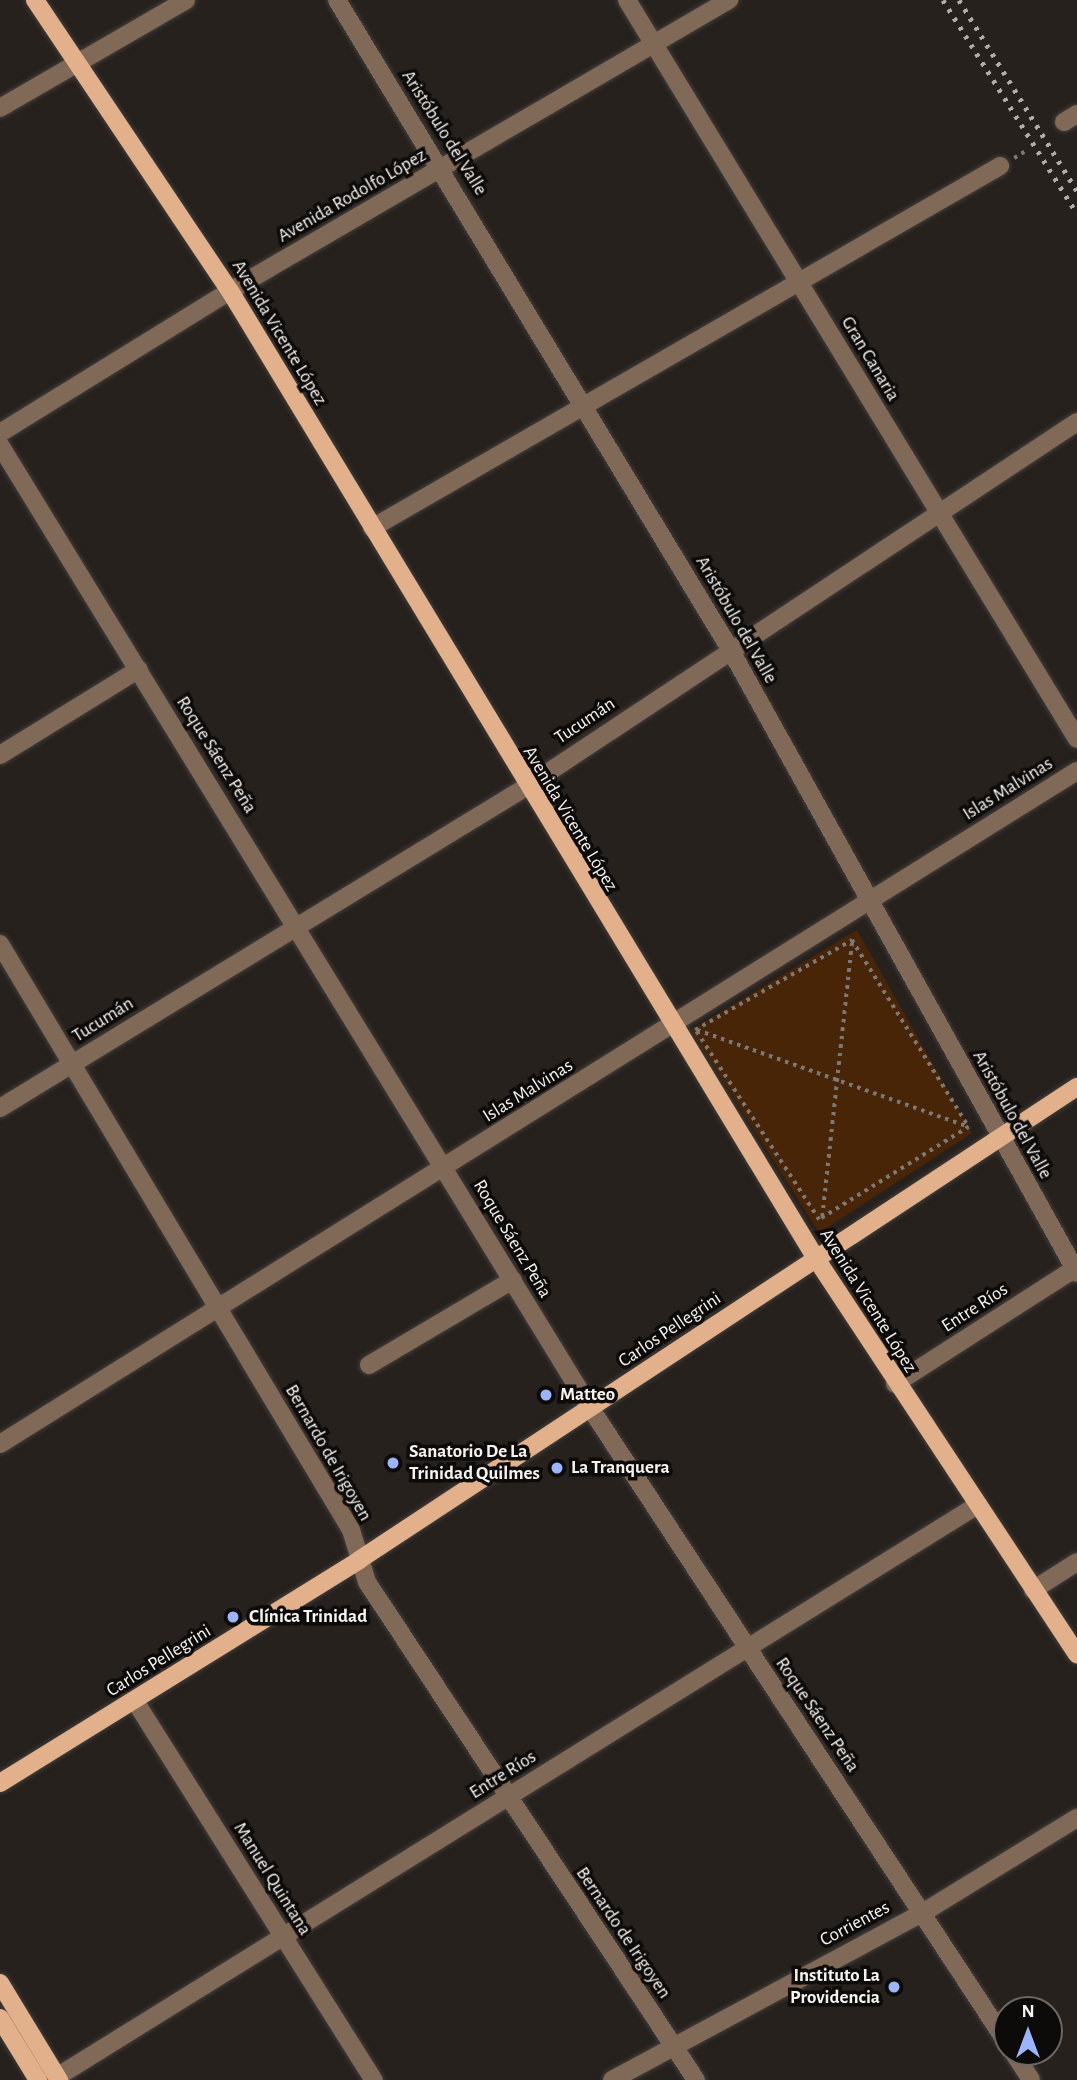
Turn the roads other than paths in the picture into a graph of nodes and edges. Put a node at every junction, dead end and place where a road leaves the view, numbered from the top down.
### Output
1 (35, 0) edge
2 (187, 0) edge
3 (337, 0) edge
4 (627, 0) edge
5 (729, 0) edge
6 (654, 44) junction
7 (79, 64) junction
8 (0, 107) edge
9 (1000, 166) dead end
10 (441, 169) junction
11 (800, 285) junction
12 (230, 291) junction
13 (586, 406) junction
14 (1077, 422) edge
15 (0, 433) edge
16 (0, 445) edge
17 (938, 510) junction
18 (372, 528) junction
19 (730, 649) junction
20 (139, 669) junction
21 (1077, 739) edge
22 (0, 755) edge
23 (1077, 771) edge
24 (526, 787) junction
25 (868, 900) junction
26 (295, 923) junction
27 (0, 944) edge
28 (671, 1026) junction
29 (72, 1064) junction
30 (1077, 1087) edge
31 (0, 1108) edge
32 (1000, 1137) junction
33 (444, 1169) junction
34 (815, 1257) junction
35 (1076, 1270) edge
36 (513, 1280) junction
37 (218, 1310) junction
38 (369, 1365) dead end
39 (895, 1384) junction
40 (592, 1409) junction
41 (0, 1444) edge
42 (976, 1506) junction
43 (359, 1560) junction
44 (1077, 1562) edge
45 (1033, 1590) junction
46 (746, 1646) junction
47 (1077, 1655) edge
48 (135, 1701) junction
49 (0, 1783) edge
50 (506, 1798) junction
51 (1077, 1818) edge
52 (923, 1912) junction
53 (284, 1937) junction
54 (0, 1983) edge
55 (0, 2018) edge
56 (993, 2021) edge
57 (673, 2045) junction
58 (56, 2079) edge
59 (38, 2080) edge
60 (374, 2080) edge
61 (612, 2080) edge
62 (696, 2080) edge

1 - 7 main road, Avenida Vicente López
2 - 7 street
3 - 10 street, Aristóbulo del Valle
4 - 6 street, Gran Canaria
5 - 6 street, Avenida Rodolfo López
6 - 10 street, Avenida Rodolfo López
6 - 11 street, Gran Canaria
7 - 8 street
7 - 12 main road, Avenida Vicente López
9 - 11 street
10 - 12 street, Avenida Rodolfo López
10 - 13 street, Aristóbulo del Valle
11 - 13 street
11 - 17 street, Gran Canaria
12 - 15 street, Avenida Rodolfo López
12 - 18 main road, Avenida Vicente López
13 - 18 street
13 - 19 street, Aristóbulo del Valle
14 - 17 street, Tucumán
16 - 20 street, Roque Sáenz Peña
17 - 19 street, Tucumán
17 - 21 street, Gran Canaria
18 - 24 main road, Avenida Vicente López
19 - 24 street, Tucumán
19 - 25 street, Aristóbulo del Valle
20 - 22 street
20 - 26 street, Roque Sáenz Peña
23 - 25 street, Islas Malvinas
24 - 26 street, Tucumán
24 - 28 main road, Avenida Vicente López
25 - 28 street, Islas Malvinas
25 - 32 street, Aristóbulo del Valle
26 - 29 street, Tucumán
26 - 33 street, Roque Sáenz Peña
27 - 29 street, Bernardo de Irigoyen
28 - 33 street, Islas Malvinas
28 - 34 main road, Avenida Vicente López
29 - 31 street, Tucumán
29 - 37 street, Bernardo de Irigoyen
30 - 32 main road, Carlos Pellegrini
32 - 34 main road, Carlos Pellegrini
32 - 35 street, Aristóbulo del Valle
33 - 36 street, Roque Sáenz Peña
33 - 37 street, Islas Malvinas
34 - 39 main road, Avenida Vicente López
34 - 40 main road, Carlos Pellegrini
35 - 39 street, Entre Ríos
36 - 38 street
36 - 40 street, Roque Sáenz Peña
37 - 41 street, Islas Malvinas
37 - 43 street, Bernardo de Irigoyen
39 - 42 main road, Avenida Vicente López
40 - 43 main road, Carlos Pellegrini
40 - 46 street, Roque Sáenz Peña
42 - 45 main road, Avenida Vicente López
42 - 46 street, Entre Ríos
43 - 48 main road, Carlos Pellegrini
43 - 50 street, Bernardo de Irigoyen
44 - 45 street
45 - 47 main road, Avenida Vicente López
46 - 50 street, Entre Ríos
46 - 52 street, Roque Sáenz Peña
48 - 49 main road, Carlos Pellegrini
48 - 53 street, Manuel Quintana
50 - 53 street, Entre Ríos
50 - 57 street, Bernardo de Irigoyen
51 - 52 street, Corrientes
52 - 56 street, Roque Sáenz Peña
52 - 57 street, Corrientes
53 - 58 street, Entre Ríos
53 - 60 street, Manuel Quintana
54 - 58 main road
55 - 59 main road
57 - 61 street, Corrientes
57 - 62 street, Bernardo de Irigoyen

